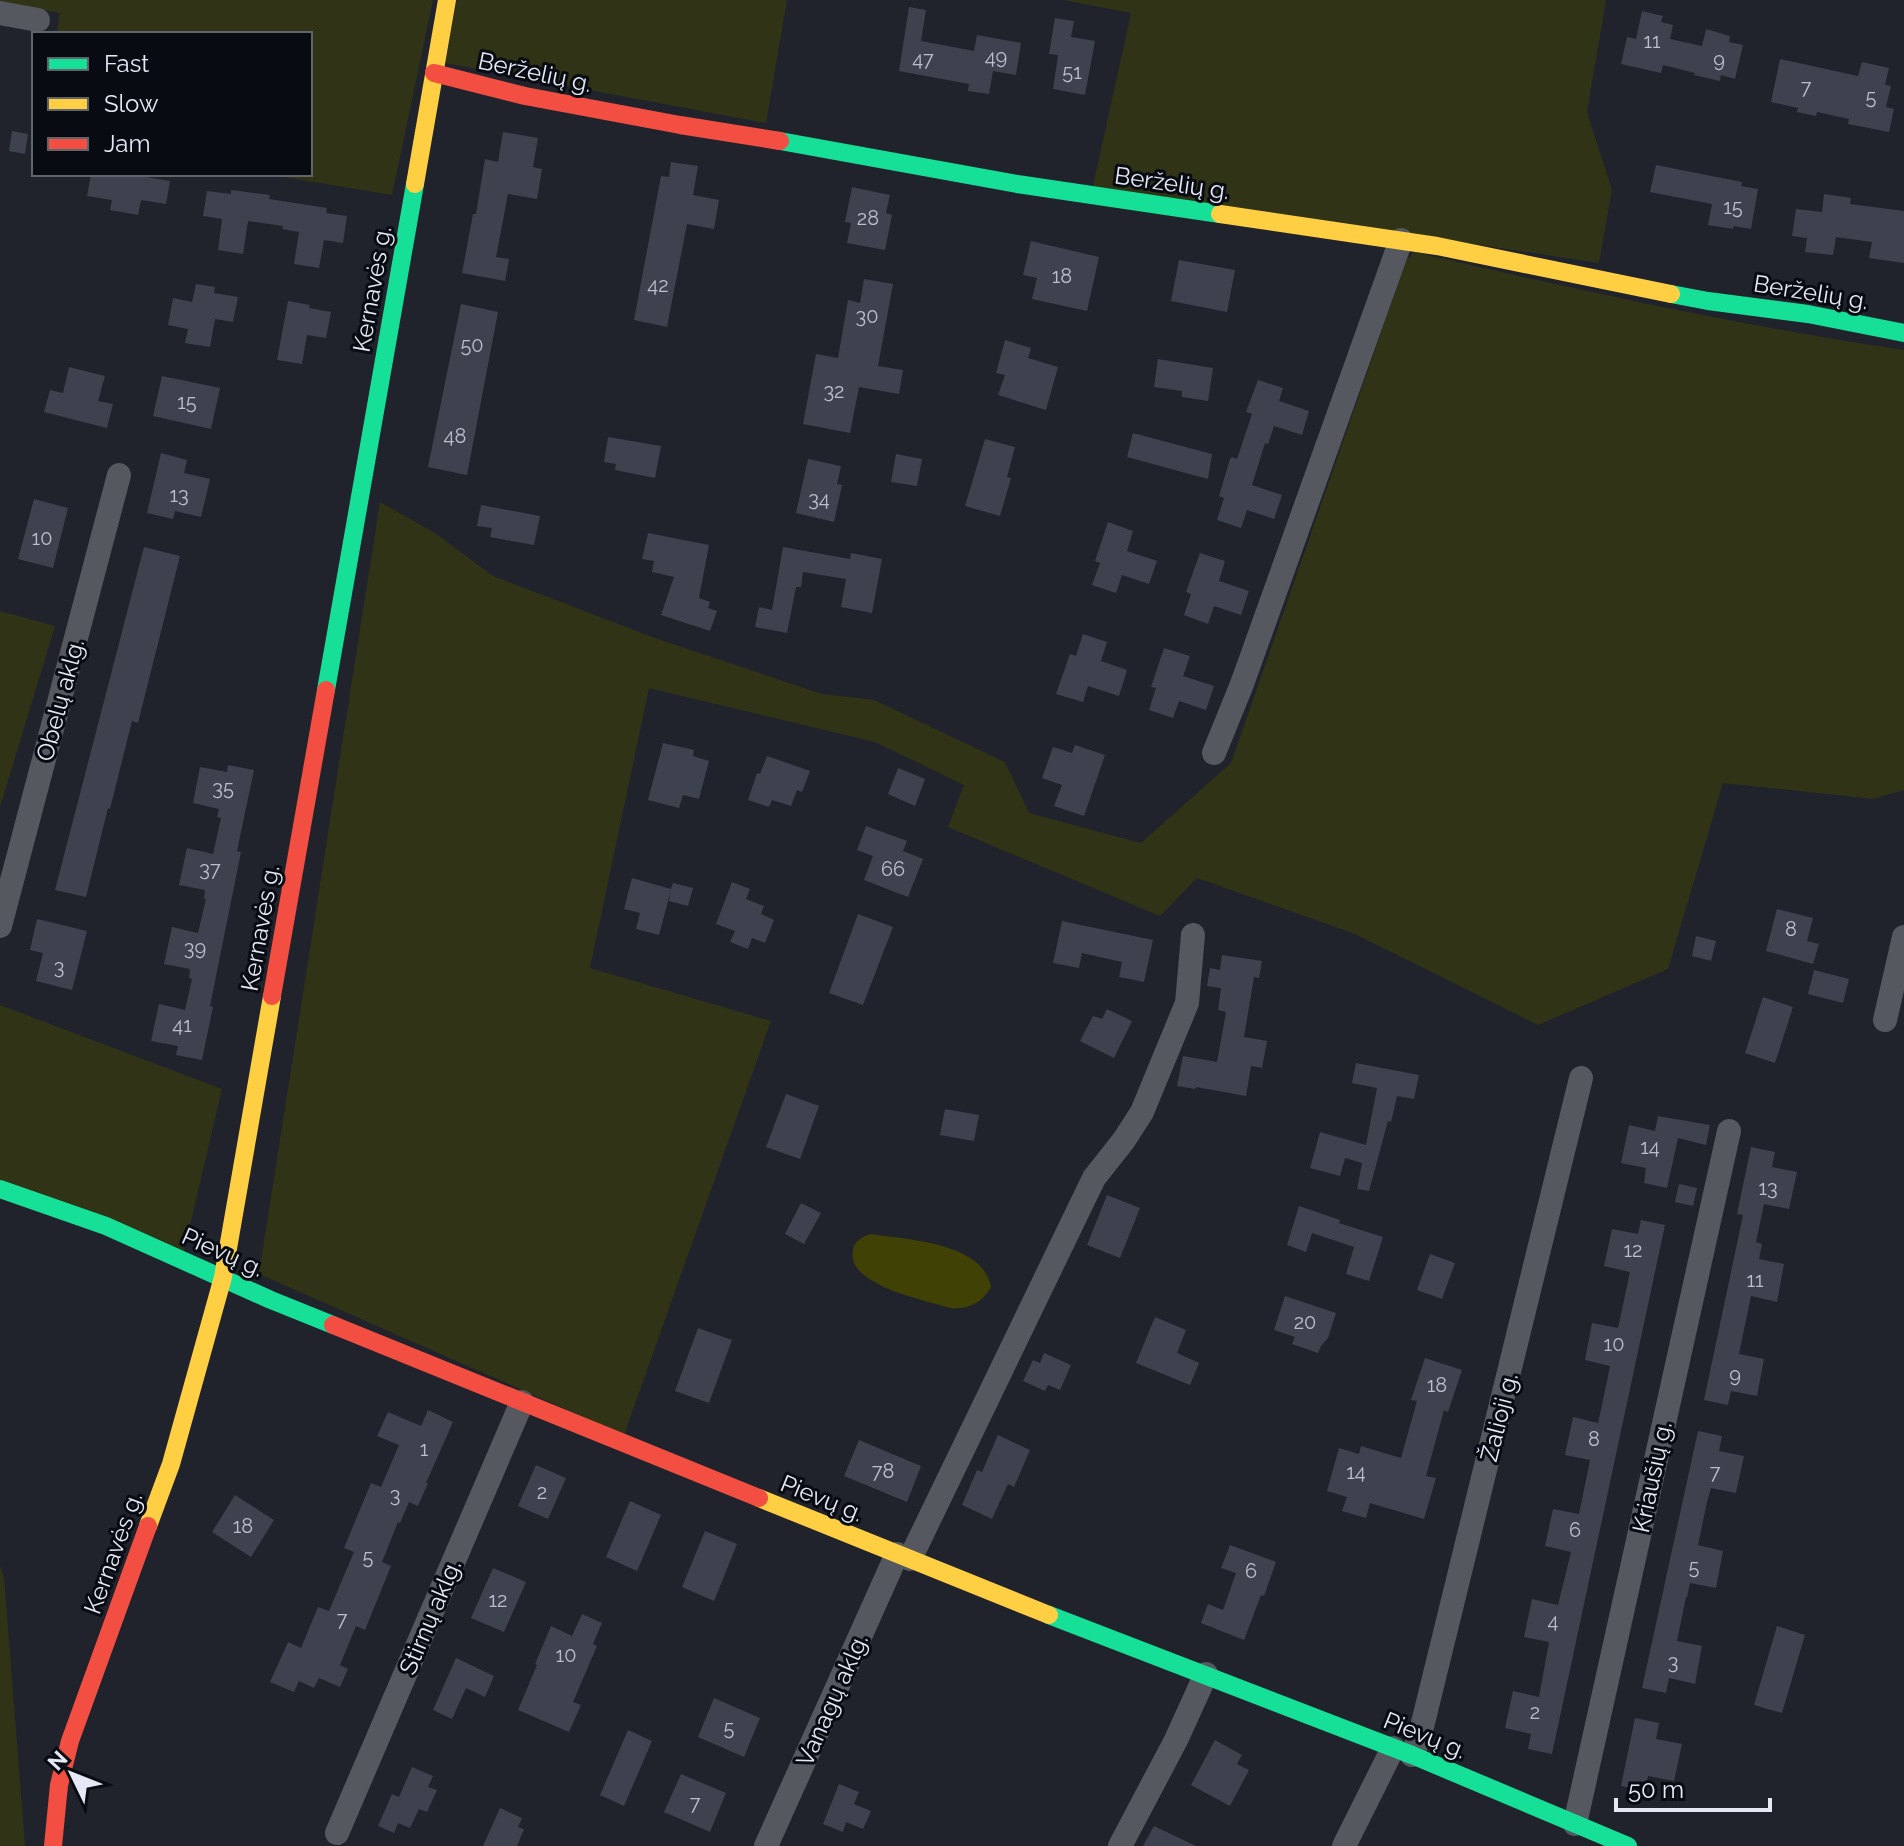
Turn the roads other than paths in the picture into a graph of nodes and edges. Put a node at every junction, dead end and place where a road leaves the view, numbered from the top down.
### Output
1 (447, 0) edge
2 (0, 13) edge
3 (38, 20) dead end
4 (434, 73) junction
5 (1401, 240) junction
6 (1904, 333) edge
7 (119, 475) dead end
8 (1214, 753) dead end
9 (0, 926) edge
10 (1193, 935) dead end
11 (1904, 937) edge
12 (1885, 1020) dead end
13 (1581, 1078) dead end
14 (1729, 1131) dead end
15 (0, 1189) edge
16 (223, 1277) junction
17 (522, 1402) junction
18 (904, 1557) junction
19 (1206, 1674) junction
20 (1403, 1752) junction
21 (1575, 1824) junction
22 (337, 1833) dead end
23 (53, 1846) edge
24 (766, 1846) edge
25 (1120, 1846) edge
26 (1344, 1846) edge
27 (1628, 1846) edge

1 - 4 street, Kernavės g.
2 - 3 street
4 - 5 street, Berželių g.
4 - 16 street, Kernavės g.
5 - 6 street, Berželių g.
5 - 8 street
7 - 9 street, Obelų aklg.
10 - 18 street, Vanagų aklg.
11 - 12 street
13 - 20 street, Žalioji g.
14 - 21 street, Kriaušių g.
15 - 16 street, Pievų g.
16 - 17 street, Pievų g.
16 - 23 street, Kernavės g.
17 - 18 street, Pievų g.
17 - 22 street, Stirnų aklg.
18 - 19 street, Pievų g.
18 - 24 street, Vanagų aklg.
19 - 20 street, Pievų g.
19 - 25 street
20 - 21 street, Pievų g.
20 - 26 street, Žalioji g.
21 - 27 street, Pievų g.

